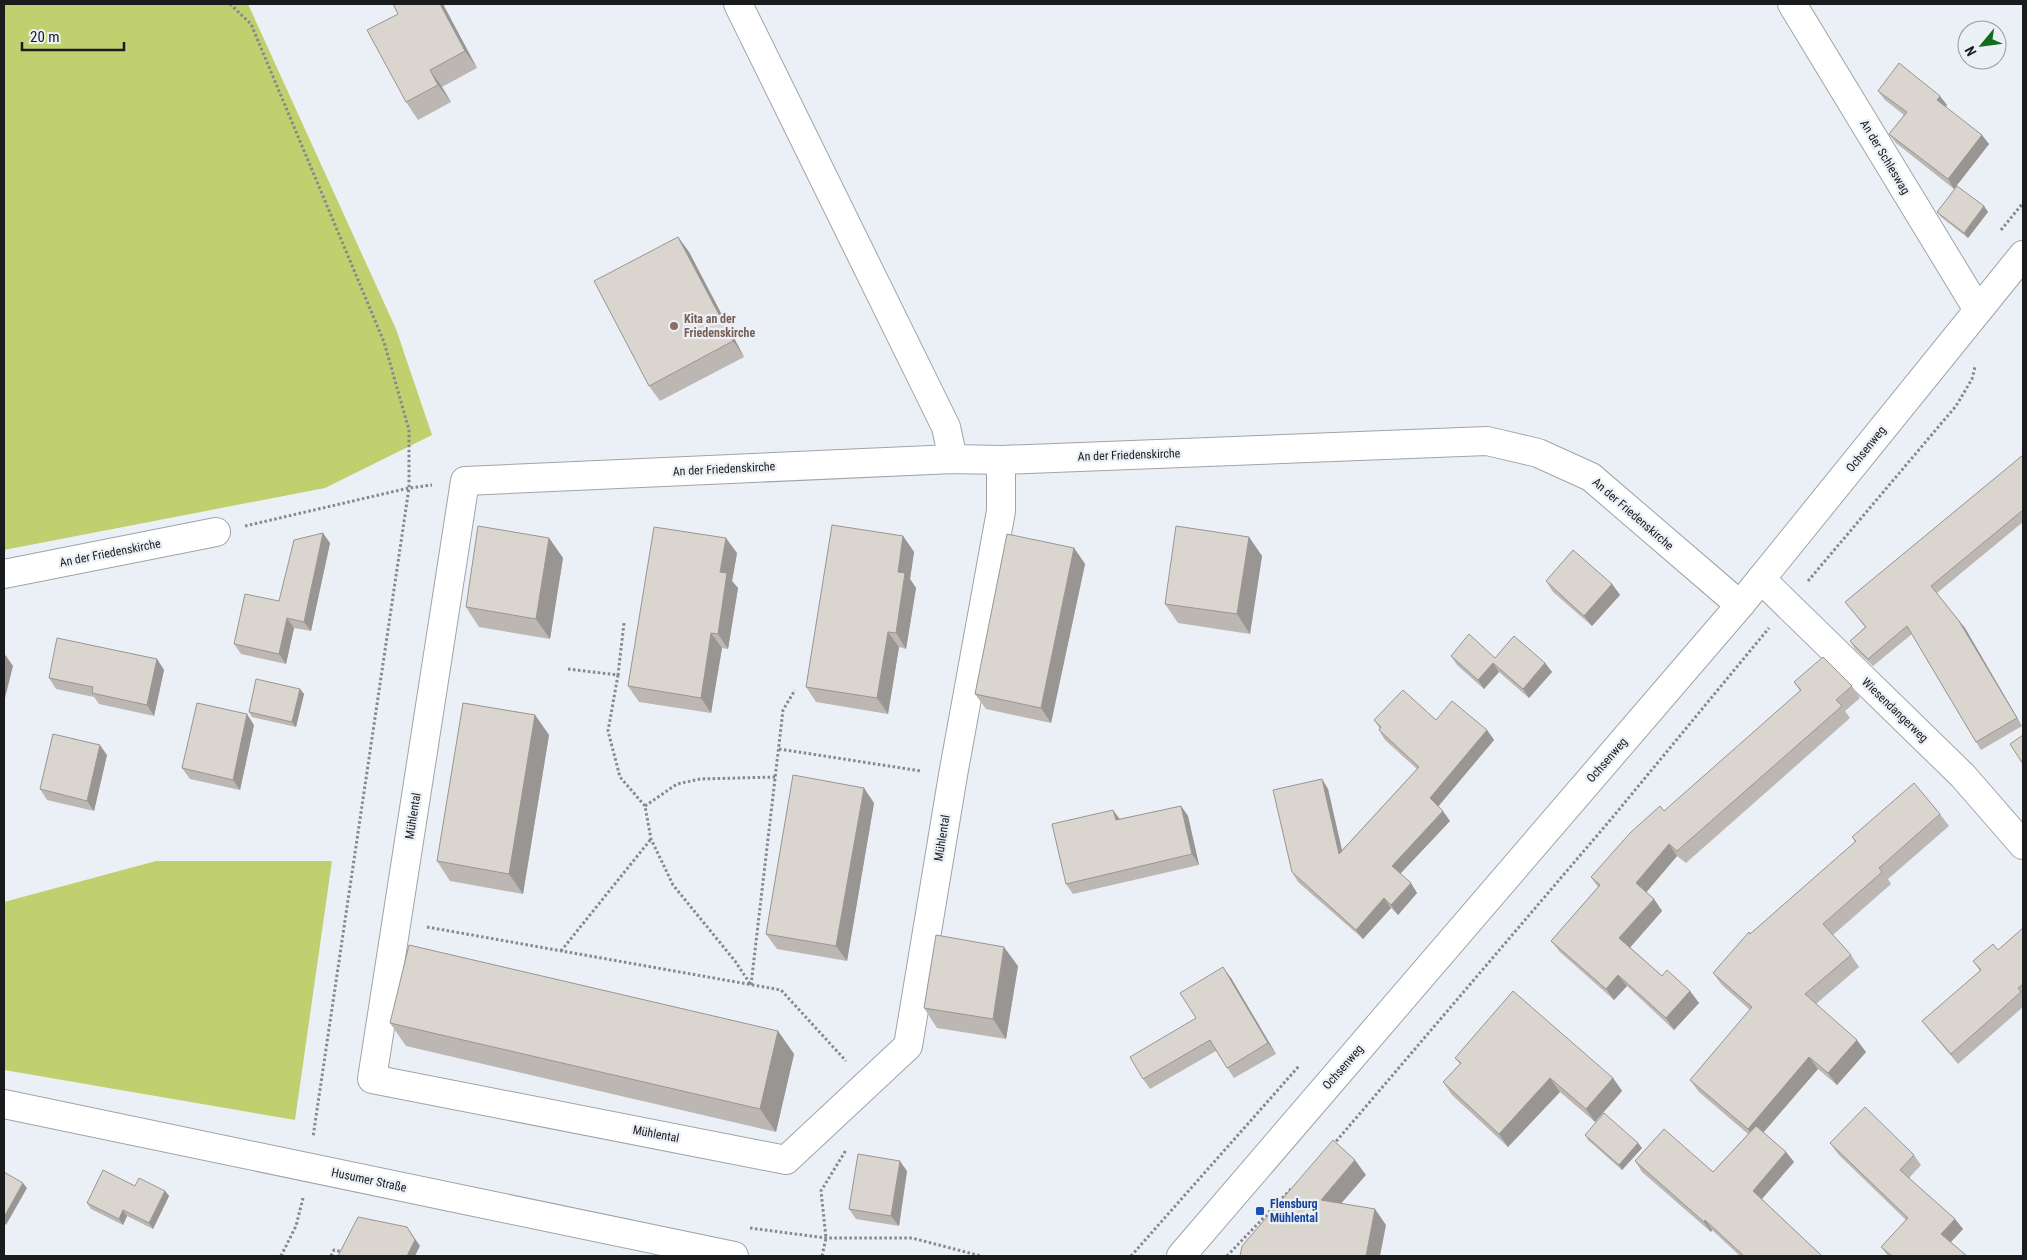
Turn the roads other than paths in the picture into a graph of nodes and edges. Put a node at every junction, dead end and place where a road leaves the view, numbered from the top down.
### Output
1 (738, 4) edge
2 (1792, 4) edge
3 (2023, 255) edge
4 (1978, 310) junction
5 (953, 459) junction
6 (1001, 460) junction
7 (465, 481) joint
8 (216, 532) road end
9 (4, 574) edge
10 (1761, 579) junction
11 (1740, 606) junction
12 (2023, 845) edge
13 (4, 1104) edge
14 (734, 1256) edge
15 (1181, 1256) edge

1 - 5 street
2 - 4 street, An der Schleswag
3 - 4 street, Ochsenweg
4 - 10 street, Ochsenweg
5 - 6 street, An der Friedenskirche
5 - 7 street, An der Friedenskirche
6 - 7 street, Mühlental
6 - 11 street, An der Friedenskirche
8 - 9 street, An der Friedenskirche
10 - 11 street, Ochsenweg
10 - 12 street, Wiesendangerweg
11 - 15 street, Ochsenweg
13 - 14 street, Husumer Straße

